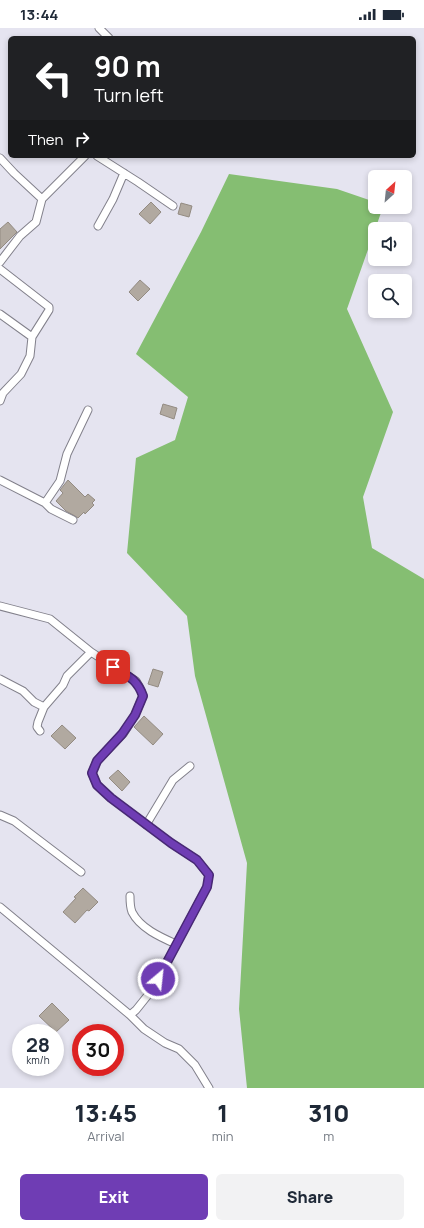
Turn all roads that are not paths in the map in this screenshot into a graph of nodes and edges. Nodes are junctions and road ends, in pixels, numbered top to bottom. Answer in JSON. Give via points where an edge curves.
{"nodes":[{"id":1,"x":99,"y":28,"type":"edge"},
{"id":2,"x":107,"y":36,"type":"edge"},
{"id":3,"x":0,"y":158,"type":"edge"},
{"id":4,"x":83,"y":158,"type":"edge"},
{"id":5,"x":100,"y":158,"type":"edge"},
{"id":6,"x":124,"y":173,"type":"junction"},
{"id":7,"x":42,"y":198,"type":"junction"},
{"id":8,"x":173,"y":206,"type":"dead end"},
{"id":9,"x":98,"y":226,"type":"dead end"},
{"id":10,"x":0,"y":262,"type":"edge"},
{"id":11,"x":0,"y":269,"type":"edge"},
{"id":12,"x":0,"y":314,"type":"edge"},
{"id":13,"x":32,"y":337,"type":"junction"},
{"id":14,"x":0,"y":401,"type":"edge"},
{"id":15,"x":88,"y":410,"type":"dead end"},
{"id":16,"x":0,"y":480,"type":"edge"},
{"id":17,"x":45,"y":503,"type":"junction"},
{"id":18,"x":73,"y":520,"type":"dead end"},
{"id":19,"x":0,"y":606,"type":"edge"},
{"id":20,"x":91,"y":652,"type":"junction"},
{"id":21,"x":0,"y":679,"type":"edge"},
{"id":22,"x":44,"y":707,"type":"junction"},
{"id":23,"x":40,"y":731,"type":"dead end"},
{"id":24,"x":190,"y":766,"type":"dead end"},
{"id":25,"x":0,"y":815,"type":"edge"},
{"id":26,"x":146,"y":825,"type":"junction"},
{"id":27,"x":81,"y":872,"type":"dead end"},
{"id":28,"x":130,"y":896,"type":"dead end"},
{"id":29,"x":0,"y":907,"type":"edge"},
{"id":30,"x":176,"y":944,"type":"junction"},
{"id":31,"x":130,"y":1015,"type":"junction"},
{"id":32,"x":209,"y":1088,"type":"edge"}],
"edges":[{"from":1,"to":2,"type":"street"},
{"from":3,"to":7,"type":"street"},
{"from":4,"to":7,"type":"street"},
{"from":5,"to":6,"type":"street"},
{"from":6,"to":8,"type":"street"},
{"from":6,"to":9,"type":"street"},
{"from":7,"to":10,"type":"street","via":[[36,222],[20,236]]},
{"from":11,"to":13,"type":"street","via":[[49,307]]},
{"from":12,"to":13,"type":"street"},
{"from":13,"to":14,"type":"street","via":[[30,356],[21,374],[3,393]]},
{"from":15,"to":17,"type":"street","via":[[67,454],[60,481]]},
{"from":16,"to":17,"type":"street"},
{"from":17,"to":18,"type":"street","via":[[51,509]]},
{"from":19,"to":20,"type":"street","via":[[50,619]]},
{"from":20,"to":22,"type":"street","via":[[67,676],[63,685]]},
{"from":20,"to":26,"type":"street","via":[[136,681],[143,696],[135,715],[122,734],[97,761],[92,773],[97,785]]},
{"from":21,"to":22,"type":"street","via":[[23,691],[34,702]]},
{"from":22,"to":23,"type":"street","via":[[37,727]]},
{"from":24,"to":26,"type":"street","via":[[173,780]]},
{"from":25,"to":27,"type":"street","via":[[14,821]]},
{"from":26,"to":30,"type":"street","via":[[197,860],[209,875],[207,887]]},
{"from":28,"to":30,"type":"street","via":[[131,910],[138,921]]},
{"from":29,"to":31,"type":"street"},
{"from":30,"to":31,"type":"street","via":[[152,990]]},
{"from":31,"to":32,"type":"street","via":[[144,1029],[179,1050],[195,1065]]}]}
